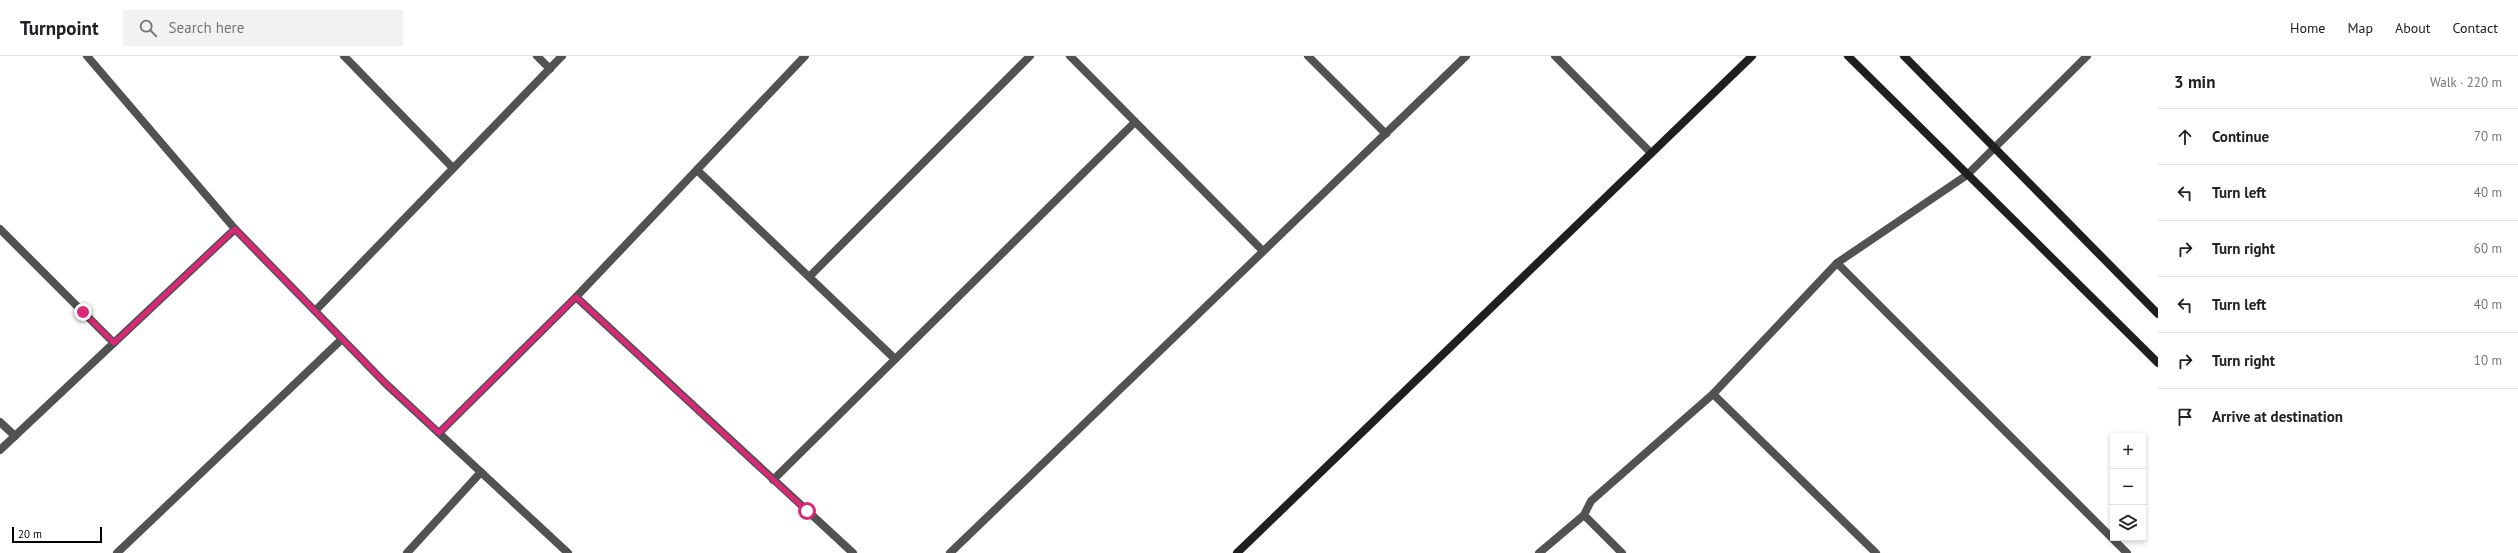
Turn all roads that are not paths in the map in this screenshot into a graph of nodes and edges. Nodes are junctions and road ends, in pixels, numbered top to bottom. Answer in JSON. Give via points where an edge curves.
{"nodes":[{"id":1,"x":87,"y":56,"type":"edge"},
{"id":2,"x":344,"y":56,"type":"edge"},
{"id":3,"x":537,"y":56,"type":"edge"},
{"id":4,"x":562,"y":56,"type":"edge"},
{"id":5,"x":805,"y":56,"type":"edge"},
{"id":6,"x":1030,"y":56,"type":"edge"},
{"id":7,"x":1070,"y":56,"type":"edge"},
{"id":8,"x":1308,"y":56,"type":"edge"},
{"id":9,"x":1466,"y":56,"type":"edge"},
{"id":10,"x":1555,"y":56,"type":"edge"},
{"id":11,"x":1752,"y":56,"type":"edge"},
{"id":12,"x":1848,"y":56,"type":"edge"},
{"id":13,"x":1904,"y":56,"type":"edge"},
{"id":14,"x":2086,"y":56,"type":"edge"},
{"id":15,"x":550,"y":69,"type":"junction"},
{"id":16,"x":1135,"y":122,"type":"junction"},
{"id":17,"x":1386,"y":134,"type":"junction"},
{"id":18,"x":1994,"y":148,"type":"junction"},
{"id":19,"x":1651,"y":153,"type":"junction"},
{"id":20,"x":453,"y":168,"type":"junction"},
{"id":21,"x":697,"y":170,"type":"junction"},
{"id":22,"x":1967,"y":175,"type":"junction"},
{"id":23,"x":0,"y":229,"type":"edge"},
{"id":24,"x":235,"y":229,"type":"junction"},
{"id":25,"x":1263,"y":251,"type":"junction"},
{"id":26,"x":1837,"y":263,"type":"junction"},
{"id":27,"x":810,"y":276,"type":"junction"},
{"id":28,"x":576,"y":297,"type":"junction"},
{"id":29,"x":315,"y":311,"type":"junction"},
{"id":30,"x":2158,"y":314,"type":"edge"},
{"id":31,"x":342,"y":339,"type":"junction"},
{"id":32,"x":114,"y":343,"type":"junction"},
{"id":33,"x":895,"y":359,"type":"junction"},
{"id":34,"x":2158,"y":363,"type":"edge"},
{"id":35,"x":1713,"y":394,"type":"junction"},
{"id":36,"x":0,"y":422,"type":"edge"},
{"id":37,"x":439,"y":433,"type":"junction"},
{"id":38,"x":15,"y":436,"type":"junction"},
{"id":39,"x":0,"y":450,"type":"edge"},
{"id":40,"x":481,"y":472,"type":"junction"},
{"id":41,"x":773,"y":480,"type":"junction"},
{"id":42,"x":1584,"y":515,"type":"junction"},
{"id":43,"x":117,"y":553,"type":"edge"},
{"id":44,"x":407,"y":553,"type":"edge"},
{"id":45,"x":568,"y":553,"type":"edge"},
{"id":46,"x":853,"y":553,"type":"edge"},
{"id":47,"x":950,"y":553,"type":"edge"},
{"id":48,"x":1237,"y":553,"type":"edge"},
{"id":49,"x":1539,"y":553,"type":"edge"},
{"id":50,"x":1622,"y":553,"type":"edge"},
{"id":51,"x":1876,"y":553,"type":"edge"},
{"id":52,"x":2127,"y":553,"type":"edge"}],
"edges":[{"from":1,"to":24,"type":"street"},
{"from":2,"to":20,"type":"street"},
{"from":3,"to":15,"type":"street"},
{"from":4,"to":15,"type":"street"},
{"from":5,"to":21,"type":"street"},
{"from":6,"to":27,"type":"street"},
{"from":7,"to":16,"type":"street"},
{"from":8,"to":17,"type":"street"},
{"from":9,"to":17,"type":"street"},
{"from":10,"to":19,"type":"street"},
{"from":11,"to":19,"type":"street"},
{"from":12,"to":22,"type":"street"},
{"from":13,"to":18,"type":"street"},
{"from":14,"to":18,"type":"street"},
{"from":15,"to":20,"type":"street"},
{"from":16,"to":25,"type":"street"},
{"from":16,"to":33,"type":"street"},
{"from":17,"to":25,"type":"street"},
{"from":18,"to":22,"type":"street"},
{"from":18,"to":30,"type":"street"},
{"from":19,"to":48,"type":"street"},
{"from":20,"to":29,"type":"street"},
{"from":21,"to":27,"type":"street"},
{"from":21,"to":28,"type":"street"},
{"from":22,"to":26,"type":"street"},
{"from":22,"to":34,"type":"street"},
{"from":23,"to":32,"type":"street"},
{"from":24,"to":29,"type":"street"},
{"from":24,"to":32,"type":"street"},
{"from":25,"to":47,"type":"street"},
{"from":26,"to":35,"type":"street"},
{"from":26,"to":52,"type":"street"},
{"from":27,"to":33,"type":"street"},
{"from":28,"to":37,"type":"street"},
{"from":28,"to":41,"type":"street"},
{"from":29,"to":31,"type":"street"},
{"from":31,"to":37,"type":"street"},
{"from":31,"to":43,"type":"street"},
{"from":32,"to":38,"type":"street"},
{"from":33,"to":41,"type":"street"},
{"from":35,"to":42,"type":"street","via":[[1591,501]]},
{"from":35,"to":51,"type":"street"},
{"from":36,"to":38,"type":"street"},
{"from":37,"to":40,"type":"street"},
{"from":38,"to":39,"type":"street"},
{"from":40,"to":44,"type":"street"},
{"from":40,"to":45,"type":"street"},
{"from":41,"to":46,"type":"street"},
{"from":42,"to":49,"type":"street"},
{"from":42,"to":50,"type":"street"}]}
